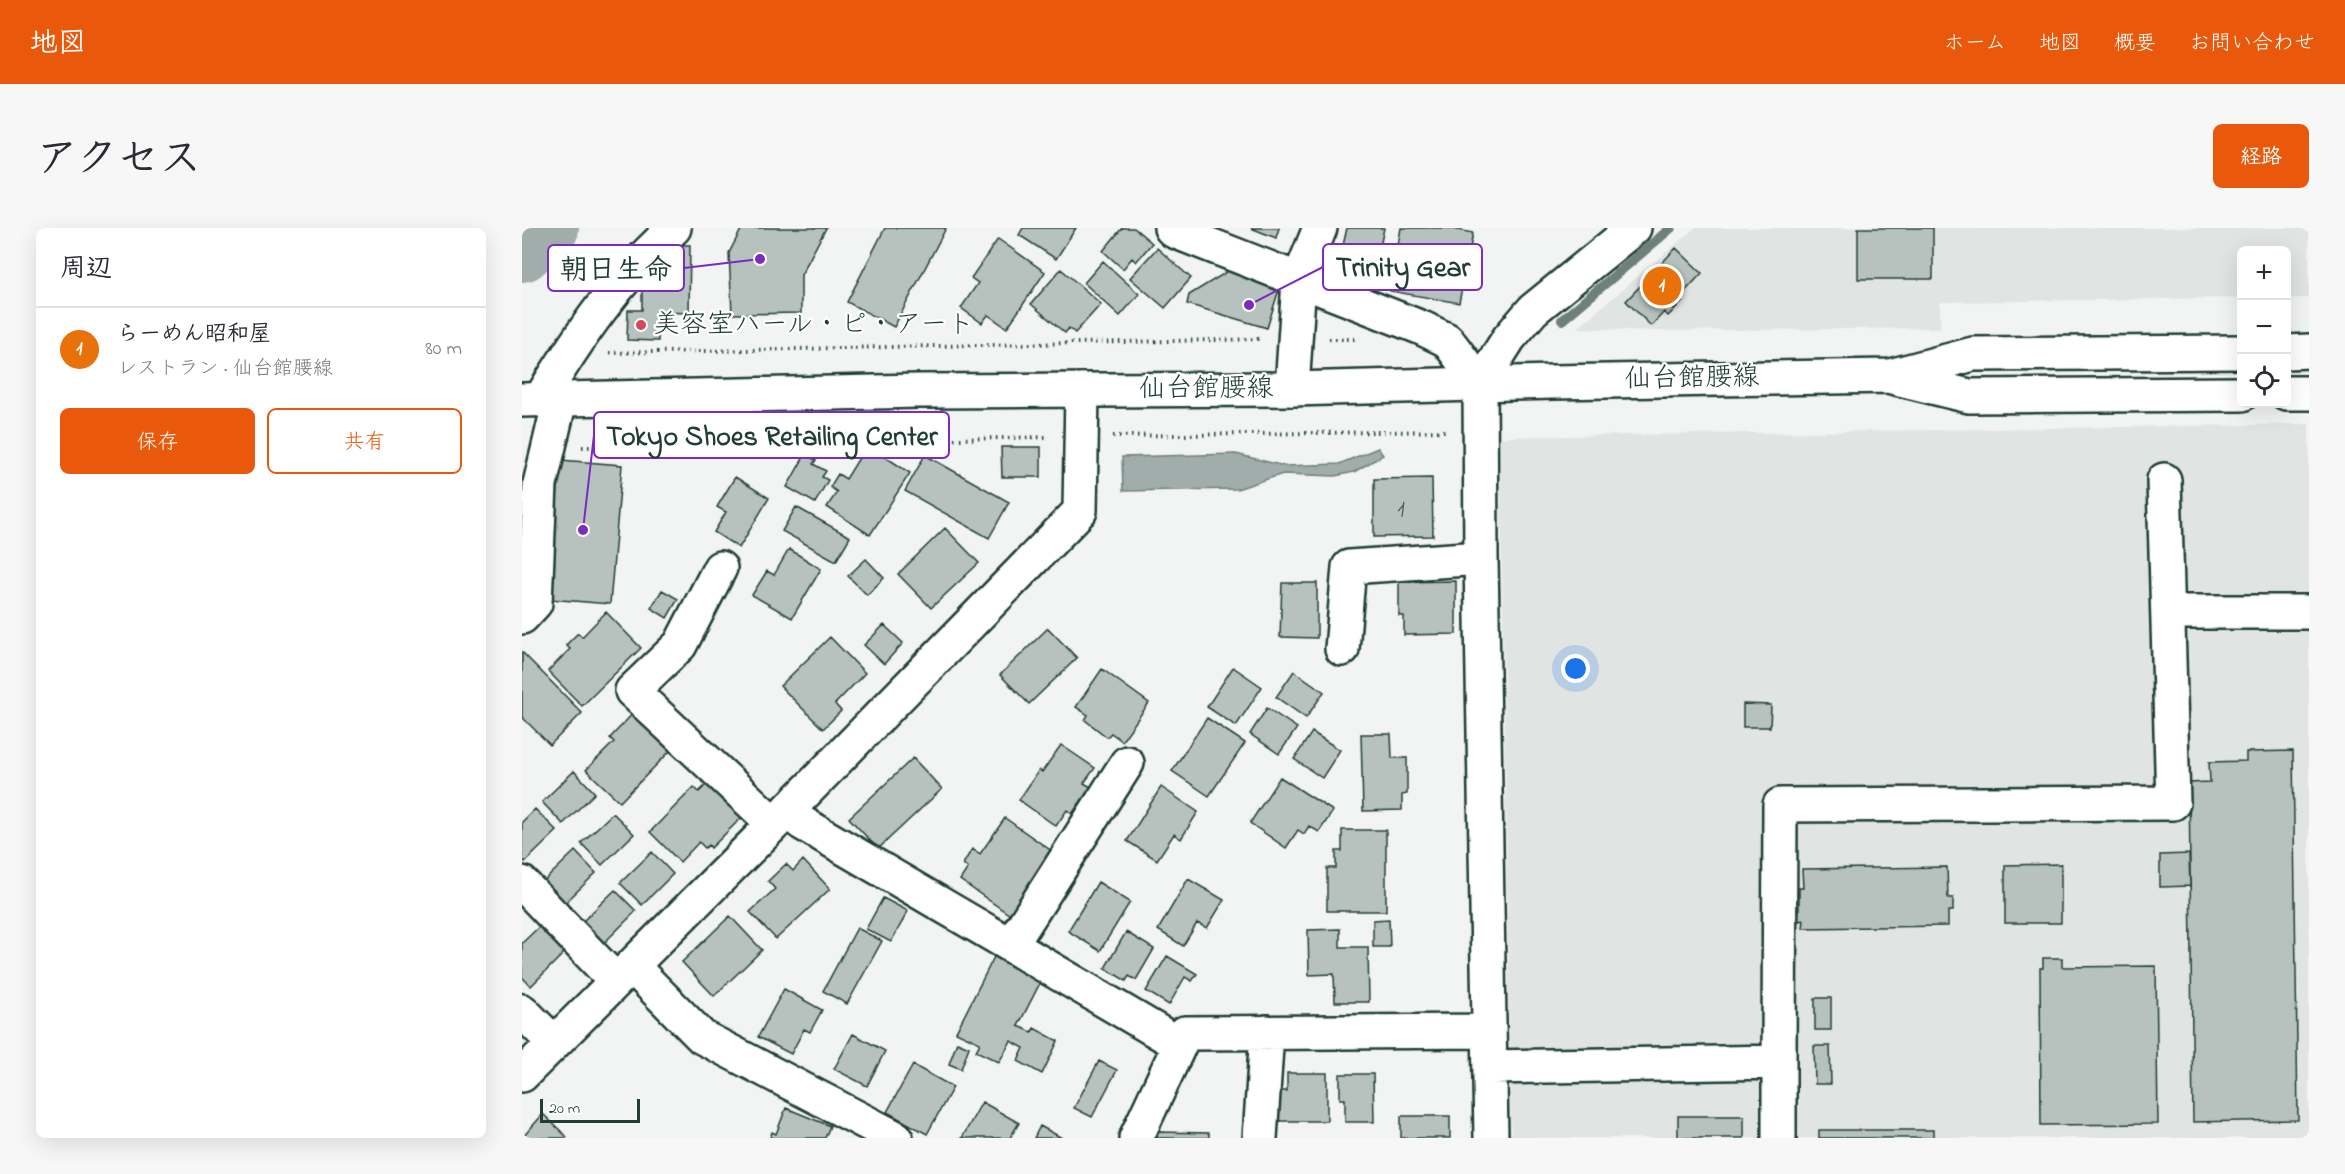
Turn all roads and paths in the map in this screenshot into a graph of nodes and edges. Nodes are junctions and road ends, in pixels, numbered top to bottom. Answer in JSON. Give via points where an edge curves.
{"nodes":[{"id":1,"x":674,"y":228,"type":"edge"},
{"id":2,"x":1171,"y":228,"type":"edge"},
{"id":3,"x":1320,"y":228,"type":"edge"},
{"id":4,"x":1634,"y":228,"type":"edge"},
{"id":5,"x":1299,"y":280,"type":"junction"},
{"id":6,"x":1295,"y":339,"type":"junction"},
{"id":7,"x":1360,"y":339,"type":"dead end"},
{"id":8,"x":2309,"y":351,"type":"edge"},
{"id":9,"x":2237,"y":352,"type":"edge"},
{"id":10,"x":2291,"y":352,"type":"edge"},
{"id":11,"x":569,"y":353,"type":"junction"},
{"id":12,"x":1890,"y":376,"type":"junction"},
{"id":13,"x":1480,"y":384,"type":"junction"},
{"id":14,"x":1292,"y":389,"type":"junction"},
{"id":15,"x":1082,"y":390,"type":"junction"},
{"id":16,"x":2291,"y":393,"type":"edge"},
{"id":17,"x":2309,"y":393,"type":"edge"},
{"id":18,"x":2237,"y":394,"type":"edge"},
{"id":19,"x":541,"y":400,"type":"edge"},
{"id":20,"x":1449,"y":431,"type":"dead end"},
{"id":21,"x":1082,"y":437,"type":"junction"},
{"id":22,"x":547,"y":447,"type":"junction"},
{"id":23,"x":2164,"y":480,"type":"dead end"},
{"id":24,"x":1481,"y":558,"type":"junction"},
{"id":25,"x":720,"y":568,"type":"dead end"},
{"id":26,"x":2168,"y":612,"type":"junction"},
{"id":27,"x":2307,"y":612,"type":"dead end"},
{"id":28,"x":522,"y":617,"type":"edge"},
{"id":29,"x":1342,"y":649,"type":"dead end"},
{"id":30,"x":1127,"y":763,"type":"dead end"},
{"id":31,"x":788,"y":818,"type":"junction"},
{"id":32,"x":522,"y":883,"type":"edge"},
{"id":33,"x":1011,"y":945,"type":"junction"},
{"id":34,"x":624,"y":973,"type":"junction"},
{"id":35,"x":522,"y":1011,"type":"edge"},
{"id":36,"x":1489,"y":1031,"type":"junction"},
{"id":37,"x":1267,"y":1032,"type":"junction"},
{"id":38,"x":554,"y":1043,"type":"junction"},
{"id":39,"x":1179,"y":1044,"type":"junction"},
{"id":40,"x":1779,"y":1062,"type":"junction"},
{"id":41,"x":1490,"y":1067,"type":"junction"},
{"id":42,"x":522,"y":1075,"type":"edge"},
{"id":43,"x":896,"y":1138,"type":"edge"},
{"id":44,"x":1136,"y":1138,"type":"edge"},
{"id":45,"x":1260,"y":1138,"type":"edge"},
{"id":46,"x":1491,"y":1138,"type":"edge"},
{"id":47,"x":1779,"y":1138,"type":"edge"}],
"edges":[{"from":1,"to":11,"type":"street","via":[[641,258]]},
{"from":2,"to":5,"type":"street"},
{"from":3,"to":5,"type":"street"},
{"from":4,"to":13,"type":"street","via":[[1533,310],[1509,338]]},
{"from":5,"to":6,"type":"street"},
{"from":5,"to":13,"type":"street","via":[[1447,340]]},
{"from":6,"to":7,"type":"path"},
{"from":6,"to":11,"type":"path"},
{"from":6,"to":14,"type":"street"},
{"from":8,"to":10,"type":"street"},
{"from":9,"to":12,"type":"street","name":"仙台館腰線","via":[[1973,354]]},
{"from":11,"to":19,"type":"street"},
{"from":12,"to":13,"type":"street","name":"仙台館腰線"},
{"from":12,"to":18,"type":"street","name":"仙台館腰線","via":[[1969,396]]},
{"from":13,"to":14,"type":"street","name":"仙台館腰線"},
{"from":13,"to":24,"type":"street"},
{"from":14,"to":15,"type":"street","name":"仙台館腰線"},
{"from":15,"to":19,"type":"street","name":"仙台館腰線"},
{"from":15,"to":21,"type":"street"},
{"from":16,"to":17,"type":"street"},
{"from":19,"to":22,"type":"street"},
{"from":20,"to":21,"type":"path"},
{"from":21,"to":22,"type":"path"},
{"from":21,"to":31,"type":"street","via":[[1080,511]]},
{"from":22,"to":28,"type":"street","via":[[540,484],[534,603]]},
{"from":23,"to":26,"type":"street"},
{"from":24,"to":29,"type":"street","via":[[1349,567]]},
{"from":24,"to":36,"type":"street"},
{"from":25,"to":31,"type":"street","via":[[680,645],[632,691]]},
{"from":26,"to":27,"type":"street"},
{"from":26,"to":40,"type":"street","via":[[2173,803],[1780,805]]},
{"from":30,"to":33,"type":"street"},
{"from":31,"to":33,"type":"street"},
{"from":31,"to":34,"type":"street"},
{"from":32,"to":34,"type":"street"},
{"from":33,"to":39,"type":"street"},
{"from":34,"to":38,"type":"street"},
{"from":34,"to":43,"type":"street","via":[[702,1037]]},
{"from":35,"to":38,"type":"street"},
{"from":36,"to":37,"type":"street"},
{"from":36,"to":41,"type":"street"},
{"from":37,"to":39,"type":"street","via":[[1185,1033]]},
{"from":37,"to":45,"type":"street"},
{"from":38,"to":42,"type":"street"},
{"from":39,"to":44,"type":"street"},
{"from":40,"to":41,"type":"street"},
{"from":40,"to":47,"type":"street"},
{"from":41,"to":46,"type":"street"}]}
